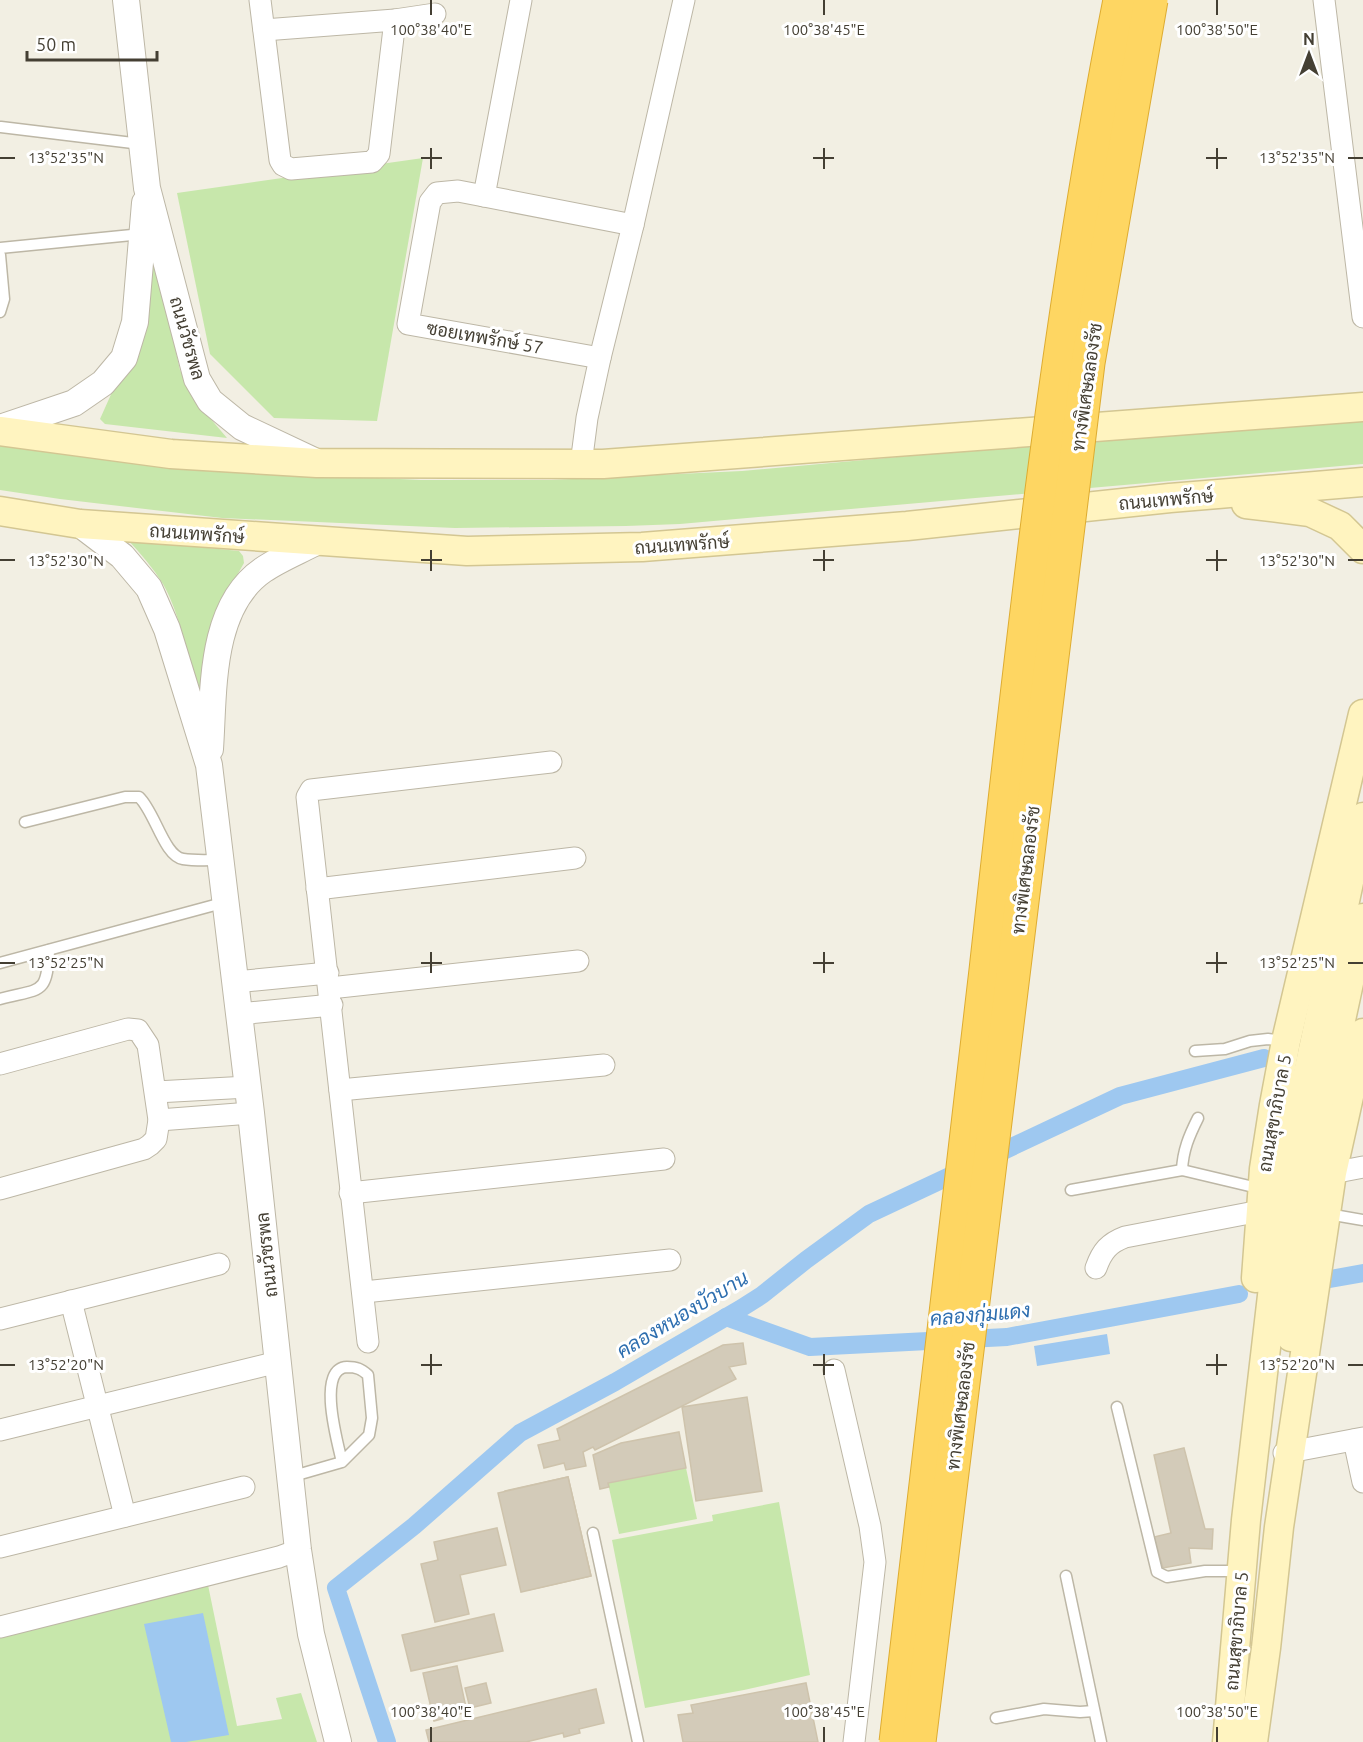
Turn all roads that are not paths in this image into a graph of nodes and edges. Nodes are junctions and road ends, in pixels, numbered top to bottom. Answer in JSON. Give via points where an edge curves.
{"nodes":[{"id":1,"x":126,"y":0,"type":"edge"},
{"id":2,"x":260,"y":0,"type":"edge"},
{"id":3,"x":521,"y":0,"type":"edge"},
{"id":4,"x":684,"y":0,"type":"edge"},
{"id":5,"x":1120,"y":0,"type":"edge"},
{"id":6,"x":1151,"y":0,"type":"edge"},
{"id":7,"x":1324,"y":0,"type":"edge"},
{"id":8,"x":435,"y":14,"type":"dead end"},
{"id":9,"x":395,"y":20,"type":"junction"},
{"id":10,"x":264,"y":30,"type":"junction"},
{"id":11,"x":1,"y":127,"type":"edge"},
{"id":12,"x":143,"y":145,"type":"junction"},
{"id":13,"x":147,"y":188,"type":"junction"},
{"id":14,"x":484,"y":196,"type":"junction"},
{"id":15,"x":633,"y":225,"type":"junction"},
{"id":16,"x":142,"y":234,"type":"junction"},
{"id":17,"x":0,"y":248,"type":"edge"},
{"id":18,"x":0,"y":255,"type":"edge"},
{"id":19,"x":0,"y":312,"type":"edge"},
{"id":20,"x":1363,"y":317,"type":"edge"},
{"id":21,"x":600,"y":358,"type":"junction"},
{"id":22,"x":1363,"y":388,"type":"edge"},
{"id":23,"x":1363,"y":407,"type":"edge"},
{"id":24,"x":1169,"y":421,"type":"junction"},
{"id":25,"x":0,"y":429,"type":"edge"},
{"id":26,"x":317,"y":462,"type":"junction"},
{"id":27,"x":581,"y":464,"type":"junction"},
{"id":28,"x":1363,"y":482,"type":"edge"},
{"id":29,"x":1170,"y":498,"type":"junction"},
{"id":30,"x":0,"y":511,"type":"edge"},
{"id":31,"x":80,"y":524,"type":"junction"},
{"id":32,"x":316,"y":542,"type":"junction"},
{"id":33,"x":1363,"y":549,"type":"edge"},
{"id":34,"x":1363,"y":714,"type":"edge"},
{"id":35,"x":551,"y":762,"type":"dead end"},
{"id":36,"x":208,"y":765,"type":"junction"},
{"id":37,"x":1363,"y":817,"type":"edge"},
{"id":38,"x":25,"y":822,"type":"dead end"},
{"id":39,"x":575,"y":858,"type":"dead end"},
{"id":40,"x":221,"y":860,"type":"junction"},
{"id":41,"x":317,"y":889,"type":"junction"},
{"id":42,"x":226,"y":902,"type":"junction"},
{"id":43,"x":1363,"y":918,"type":"edge"},
{"id":44,"x":49,"y":950,"type":"junction"},
{"id":45,"x":578,"y":962,"type":"dead end"},
{"id":46,"x":0,"y":963,"type":"edge"},
{"id":47,"x":235,"y":982,"type":"junction"},
{"id":48,"x":330,"y":989,"type":"junction"},
{"id":49,"x":0,"y":999,"type":"edge"},
{"id":50,"x":239,"y":1014,"type":"junction"},
{"id":51,"x":1363,"y":1033,"type":"edge"},
{"id":52,"x":1287,"y":1041,"type":"junction"},
{"id":53,"x":1195,"y":1051,"type":"dead end"},
{"id":54,"x":0,"y":1064,"type":"edge"},
{"id":55,"x":604,"y":1065,"type":"dead end"},
{"id":56,"x":248,"y":1088,"type":"junction"},
{"id":57,"x":340,"y":1090,"type":"junction"},
{"id":58,"x":156,"y":1092,"type":"junction"},
{"id":59,"x":251,"y":1113,"type":"junction"},
{"id":60,"x":1198,"y":1118,"type":"dead end"},
{"id":61,"x":159,"y":1120,"type":"junction"},
{"id":62,"x":664,"y":1159,"type":"dead end"},
{"id":63,"x":1363,"y":1167,"type":"edge"},
{"id":64,"x":1182,"y":1170,"type":"junction"},
{"id":65,"x":1332,"y":1173,"type":"junction"},
{"id":66,"x":0,"y":1189,"type":"edge"},
{"id":67,"x":1071,"y":1190,"type":"dead end"},
{"id":68,"x":350,"y":1193,"type":"junction"},
{"id":69,"x":1261,"y":1200,"type":"junction"},
{"id":70,"x":1326,"y":1214,"type":"junction"},
{"id":71,"x":1363,"y":1220,"type":"edge"},
{"id":72,"x":670,"y":1260,"type":"dead end"},
{"id":73,"x":219,"y":1264,"type":"dead end"},
{"id":74,"x":1096,"y":1268,"type":"dead end"},
{"id":75,"x":1284,"y":1286,"type":"junction"},
{"id":76,"x":364,"y":1292,"type":"junction"},
{"id":77,"x":71,"y":1301,"type":"junction"},
{"id":78,"x":0,"y":1318,"type":"edge"},
{"id":79,"x":368,"y":1342,"type":"dead end"},
{"id":80,"x":278,"y":1362,"type":"junction"},
{"id":81,"x":834,"y":1370,"type":"dead end"},
{"id":82,"x":97,"y":1405,"type":"junction"},
{"id":83,"x":1117,"y":1407,"type":"dead end"},
{"id":84,"x":0,"y":1431,"type":"edge"},
{"id":85,"x":1358,"y":1439,"type":"edge"},
{"id":86,"x":1287,"y":1452,"type":"junction"},
{"id":87,"x":342,"y":1462,"type":"junction"},
{"id":88,"x":290,"y":1477,"type":"junction"},
{"id":89,"x":1363,"y":1482,"type":"edge"},
{"id":90,"x":244,"y":1487,"type":"dead end"},
{"id":91,"x":125,"y":1516,"type":"junction"},
{"id":92,"x":1246,"y":1520,"type":"junction"},
{"id":93,"x":593,"y":1533,"type":"dead end"},
{"id":94,"x":0,"y":1547,"type":"edge"},
{"id":95,"x":298,"y":1550,"type":"junction"},
{"id":96,"x":1241,"y":1571,"type":"junction"},
{"id":97,"x":1066,"y":1576,"type":"dead end"},
{"id":98,"x":0,"y":1627,"type":"edge"},
{"id":99,"x":1094,"y":1711,"type":"junction"},
{"id":100,"x":996,"y":1718,"type":"dead end"},
{"id":101,"x":338,"y":1742,"type":"edge"},
{"id":102,"x":638,"y":1742,"type":"edge"},
{"id":103,"x":854,"y":1742,"type":"edge"},
{"id":104,"x":896,"y":1742,"type":"edge"},
{"id":105,"x":919,"y":1742,"type":"edge"},
{"id":106,"x":1101,"y":1742,"type":"edge"},
{"id":107,"x":1227,"y":1742,"type":"edge"},
{"id":108,"x":1253,"y":1742,"type":"edge"}],
"edges":[{"from":1,"to":12,"type":"street","name":"ถนนวัชรพล"},
{"from":2,"to":10,"type":"street"},
{"from":3,"to":14,"type":"street"},
{"from":4,"to":15,"type":"street"},
{"from":5,"to":104,"type":"highway","name":"ทางพิเศษฉลองรัช","bridge":true,"via":[[1058,371]]},
{"from":6,"to":105,"type":"highway","name":"ทางพิเศษฉลองรัช","bridge":true,"via":[[1088,363]]},
{"from":7,"to":20,"type":"street"},
{"from":8,"to":9,"type":"street"},
{"from":9,"to":10,"type":"street"},
{"from":9,"to":10,"type":"street","via":[[376,159],[291,169],[280,160]]},
{"from":11,"to":12,"type":"lane"},
{"from":12,"to":13,"type":"street","name":"ถนนวัชรพล"},
{"from":13,"to":16,"type":"street","name":"ถนนวัชรพล"},
{"from":13,"to":26,"type":"street","name":"ถนนวัชรพล","via":[[197,379],[210,400],[242,428]]},
{"from":14,"to":15,"type":"street","name":"ซอยเทพรักษ์ 57"},
{"from":14,"to":21,"type":"street","name":"ซอยเทพรักษ์ 57","via":[[458,191],[436,193],[430,202],[408,324]]},
{"from":15,"to":21,"type":"street"},
{"from":16,"to":17,"type":"lane"},
{"from":16,"to":25,"type":"street","name":"ถนนวัชรพล","via":[[135,322],[124,358],[103,383],[74,403]]},
{"from":18,"to":19,"type":"lane","via":[[4,299]]},
{"from":21,"to":27,"type":"street"},
{"from":22,"to":24,"type":"main road"},
{"from":23,"to":24,"type":"main road"},
{"from":24,"to":27,"type":"main road"},
{"from":25,"to":26,"type":"main road","via":[[171,454]]},
{"from":26,"to":27,"type":"main road"},
{"from":28,"to":29,"type":"main road","name":"ถนนเทพรักษ์"},
{"from":29,"to":32,"type":"main road","name":"ถนนเทพรักษ์","via":[[907,526],[642,547],[467,551]]},
{"from":29,"to":33,"type":"main road","via":[[1310,512],[1340,526]]},
{"from":30,"to":31,"type":"main road","name":"ถนนเทพรักษ์"},
{"from":31,"to":32,"type":"main road","name":"ถนนเทพรักษ์"},
{"from":31,"to":36,"type":"street","name":"ถนนวัชรพล","via":[[123,556],[149,588],[167,629]]},
{"from":32,"to":36,"type":"street","name":"ถนนวัชรพล","via":[[262,570],[240,592],[218,641]]},
{"from":34,"to":52,"type":"main road","name":"ถนนสุขาภิบาล 5"},
{"from":35,"to":41,"type":"street","via":[[311,790],[307,797]]},
{"from":36,"to":40,"type":"street","name":"ถนนวัชรพล"},
{"from":37,"to":75,"type":"main road","name":"ถนนสุขาภิบาล 5","via":[[1286,1175]]},
{"from":38,"to":40,"type":"lane","via":[[139,797],[148,805],[170,852],[181,859]]},
{"from":39,"to":41,"type":"street"},
{"from":40,"to":42,"type":"street","name":"ถนนวัชรพล"},
{"from":41,"to":48,"type":"street"},
{"from":42,"to":44,"type":"lane"},
{"from":42,"to":47,"type":"street","name":"ถนนวัชรพล"},
{"from":43,"to":75,"type":"main road","name":"ถนนสุขาภิบาล 5"},
{"from":44,"to":46,"type":"lane"},
{"from":44,"to":49,"type":"lane","via":[[44,985]]},
{"from":45,"to":48,"type":"street"},
{"from":47,"to":48,"type":"street"},
{"from":47,"to":50,"type":"street","name":"ถนนวัชรพล"},
{"from":48,"to":50,"type":"street"},
{"from":48,"to":57,"type":"street"},
{"from":50,"to":56,"type":"street","name":"ถนนวัชรพล"},
{"from":51,"to":65,"type":"main road","name":"ถนนสุขาภิบาล 5"},
{"from":52,"to":53,"type":"lane","via":[[1268,1038],[1225,1049]]},
{"from":52,"to":69,"type":"main road","name":"ถนนสุขาภิบาล 5","via":[[1270,1126]]},
{"from":54,"to":58,"type":"street","via":[[128,1029],[138,1030],[148,1045]]},
{"from":55,"to":57,"type":"street"},
{"from":56,"to":58,"type":"street"},
{"from":56,"to":59,"type":"street","name":"ถนนวัชรพล"},
{"from":57,"to":68,"type":"street"},
{"from":58,"to":61,"type":"street"},
{"from":59,"to":61,"type":"street"},
{"from":59,"to":80,"type":"street","name":"ถนนวัชรพล"},
{"from":60,"to":64,"type":"lane","via":[[1187,1139]]},
{"from":61,"to":66,"type":"street","via":[[156,1139],[144,1149]]},
{"from":62,"to":68,"type":"street"},
{"from":63,"to":65,"type":"street"},
{"from":64,"to":67,"type":"lane"},
{"from":64,"to":69,"type":"lane"},
{"from":65,"to":70,"type":"main road","name":"ถนนสุขาภิบาล 5"},
{"from":68,"to":76,"type":"street"},
{"from":69,"to":74,"type":"street","via":[[1125,1237],[1107,1246]]},
{"from":69,"to":92,"type":"main road","name":"ถนนสุขาภิบาล 5"},
{"from":70,"to":71,"type":"lane"},
{"from":70,"to":86,"type":"main road","name":"ถนนสุขาภิบาล 5"},
{"from":72,"to":76,"type":"street"},
{"from":73,"to":77,"type":"street"},
{"from":75,"to":86,"type":"main road","name":"ถนนสุขาภิบาล 5"},
{"from":75,"to":92,"type":"main road","name":"ถนนสุขาภิบาล 5"},
{"from":76,"to":79,"type":"street"},
{"from":77,"to":78,"type":"street"},
{"from":77,"to":82,"type":"street"},
{"from":80,"to":82,"type":"street"},
{"from":80,"to":88,"type":"street","name":"ถนนวัชรพล"},
{"from":81,"to":103,"type":"street","via":[[870,1526],[874,1562]]},
{"from":82,"to":84,"type":"street"},
{"from":82,"to":91,"type":"street"},
{"from":83,"to":96,"type":"lane","via":[[1157,1572],[1167,1577],[1205,1570]]},
{"from":85,"to":86,"type":"street"},
{"from":85,"to":89,"type":"street"},
{"from":86,"to":108,"type":"main road","name":"ถนนสุขาภิบาล 5"},
{"from":87,"to":87,"type":"lane","via":[[369,1435],[372,1418],[368,1375],[357,1367],[343,1367],[334,1374],[330,1386]]},
{"from":87,"to":88,"type":"lane"},
{"from":88,"to":95,"type":"street","name":"ถนนวัชรพล"},
{"from":90,"to":91,"type":"street"},
{"from":91,"to":94,"type":"street"},
{"from":92,"to":96,"type":"main road","name":"ถนนสุขาภิบาล 5"},
{"from":93,"to":102,"type":"lane"},
{"from":95,"to":98,"type":"street"},
{"from":95,"to":101,"type":"street","name":"ถนนวัชรพล","via":[[311,1634]]},
{"from":96,"to":107,"type":"main road","name":"ถนนสุขาภิบาล 5"},
{"from":97,"to":99,"type":"lane"},
{"from":99,"to":100,"type":"lane","via":[[1044,1709]]},
{"from":99,"to":106,"type":"lane"}]}
